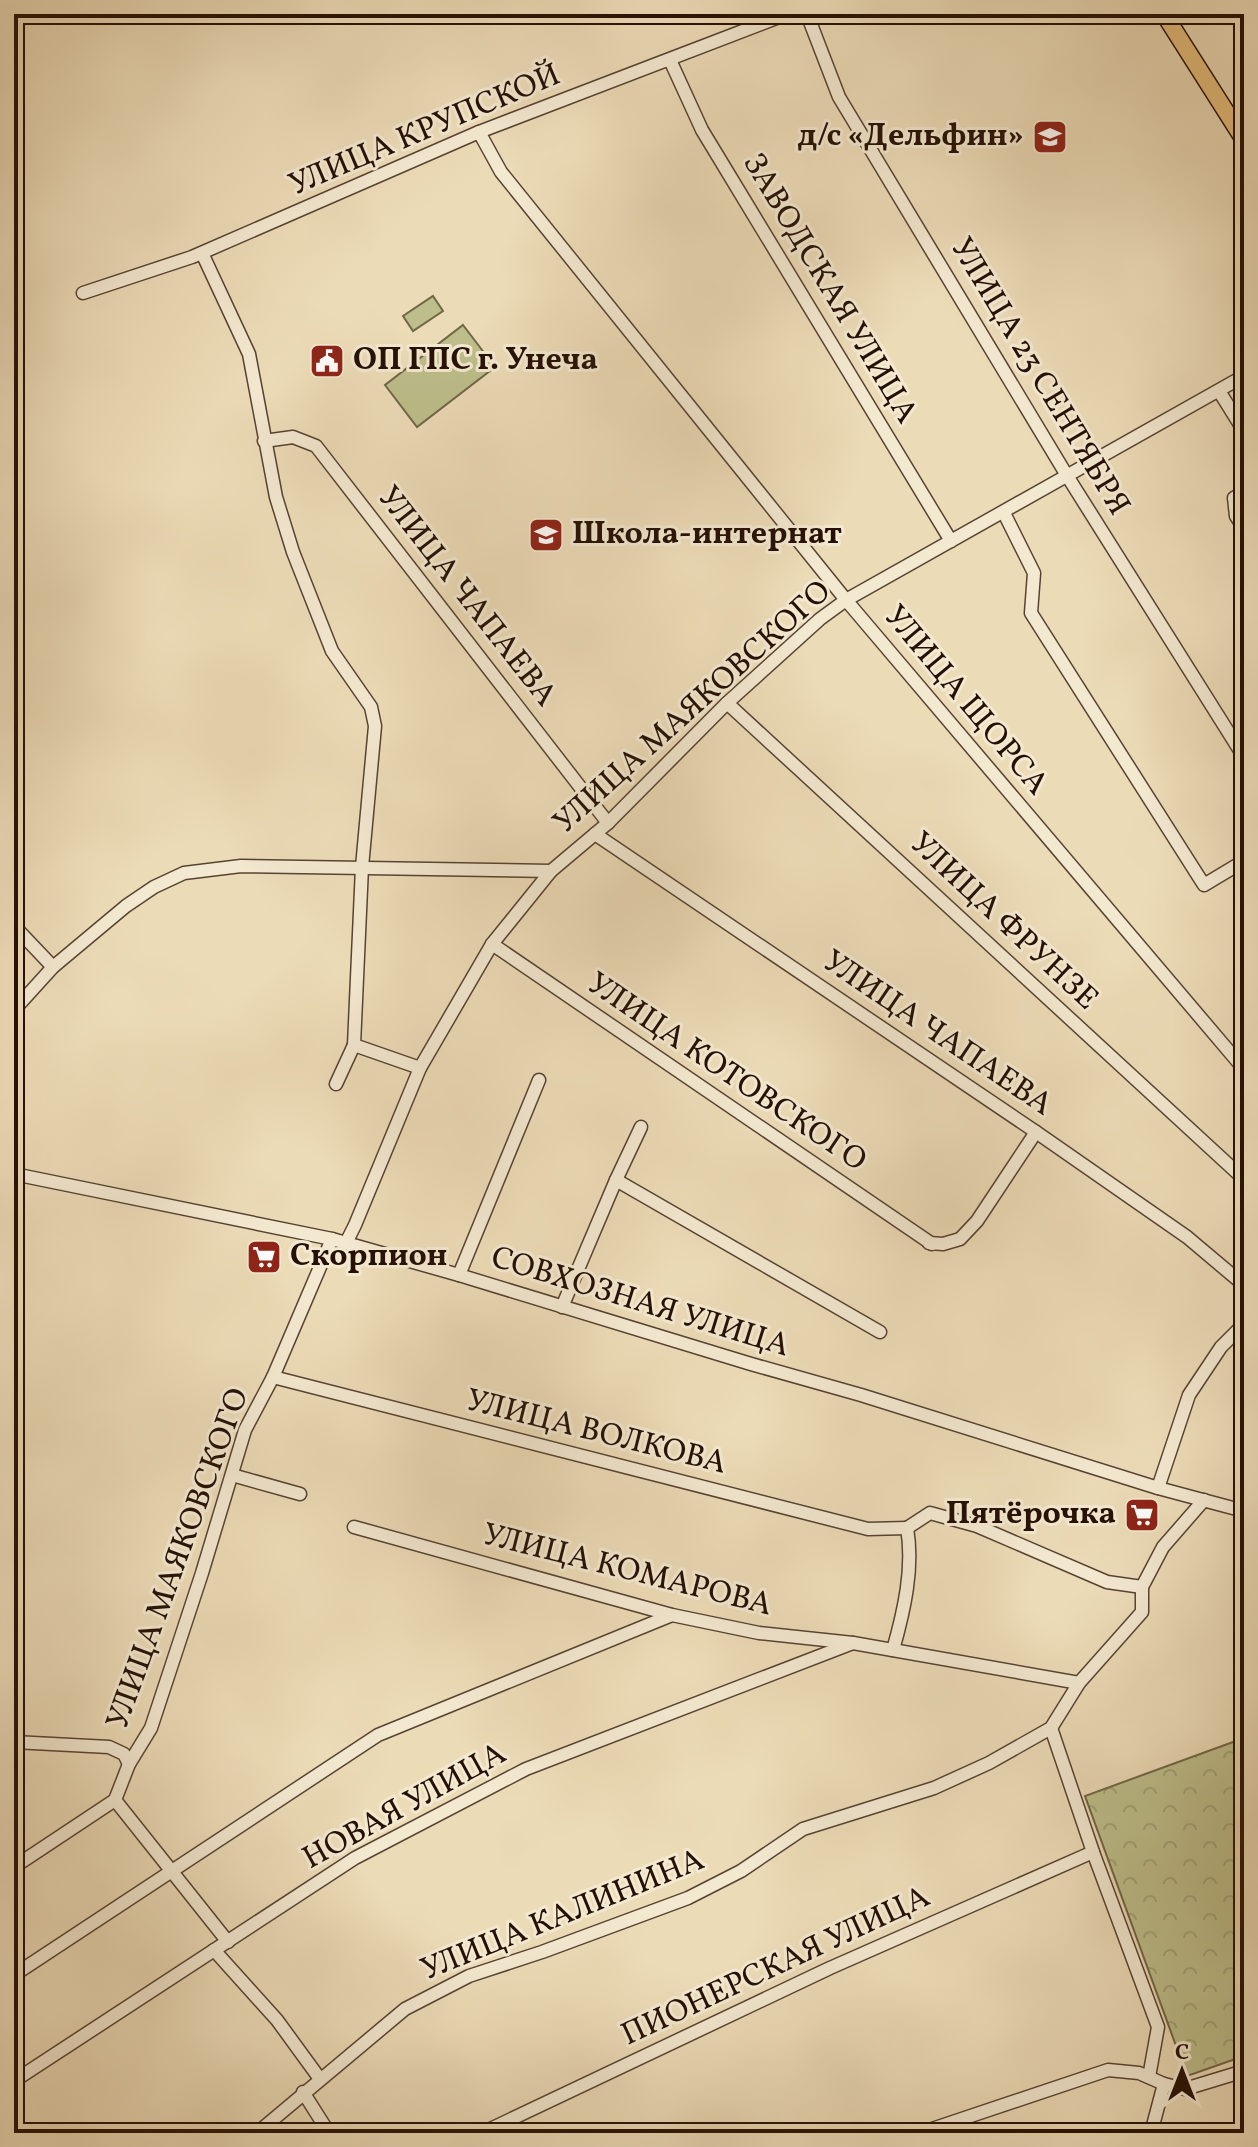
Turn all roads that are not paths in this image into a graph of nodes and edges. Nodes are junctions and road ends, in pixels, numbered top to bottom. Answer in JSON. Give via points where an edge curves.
{"nodes":[{"id":1,"x":787,"y":14,"type":"edge"},
{"id":2,"x":807,"y":14,"type":"edge"},
{"id":3,"x":1164,"y":14,"type":"edge"},
{"id":4,"x":670,"y":60,"type":"junction"},
{"id":5,"x":479,"y":132,"type":"junction"},
{"id":6,"x":1244,"y":140,"type":"edge"},
{"id":7,"x":202,"y":253,"type":"junction"},
{"id":8,"x":83,"y":293,"type":"dead end"},
{"id":9,"x":1244,"y":376,"type":"edge"},
{"id":10,"x":1219,"y":391,"type":"junction"},
{"id":11,"x":1244,"y":431,"type":"edge"},
{"id":12,"x":264,"y":441,"type":"junction"},
{"id":13,"x":1066,"y":474,"type":"junction"},
{"id":14,"x":1244,"y":492,"type":"edge"},
{"id":15,"x":1004,"y":513,"type":"junction"},
{"id":16,"x":1244,"y":528,"type":"edge"},
{"id":17,"x":951,"y":541,"type":"junction"},
{"id":18,"x":846,"y":600,"type":"junction"},
{"id":19,"x":727,"y":703,"type":"junction"},
{"id":20,"x":1244,"y":757,"type":"edge"},
{"id":21,"x":608,"y":823,"type":"junction"},
{"id":22,"x":595,"y":834,"type":"junction"},
{"id":23,"x":1244,"y":861,"type":"edge"},
{"id":24,"x":362,"y":867,"type":"junction"},
{"id":25,"x":551,"y":871,"type":"junction"},
{"id":26,"x":14,"y":926,"type":"edge"},
{"id":27,"x":492,"y":944,"type":"junction"},
{"id":28,"x":53,"y":967,"type":"junction"},
{"id":29,"x":14,"y":1010,"type":"edge"},
{"id":30,"x":354,"y":1045,"type":"junction"},
{"id":31,"x":420,"y":1068,"type":"junction"},
{"id":32,"x":1244,"y":1069,"type":"edge"},
{"id":33,"x":539,"y":1080,"type":"dead end"},
{"id":34,"x":336,"y":1084,"type":"dead end"},
{"id":35,"x":641,"y":1127,"type":"dead end"},
{"id":36,"x":1036,"y":1132,"type":"junction"},
{"id":37,"x":14,"y":1174,"type":"edge"},
{"id":38,"x":1244,"y":1179,"type":"edge"},
{"id":39,"x":616,"y":1180,"type":"junction"},
{"id":40,"x":332,"y":1239,"type":"junction"},
{"id":41,"x":346,"y":1243,"type":"junction"},
{"id":42,"x":459,"y":1275,"type":"junction"},
{"id":43,"x":1244,"y":1285,"type":"edge"},
{"id":44,"x":562,"y":1307,"type":"junction"},
{"id":45,"x":1244,"y":1324,"type":"edge"},
{"id":46,"x":880,"y":1332,"type":"dead end"},
{"id":47,"x":273,"y":1377,"type":"junction"},
{"id":48,"x":232,"y":1475,"type":"junction"},
{"id":49,"x":1158,"y":1488,"type":"junction"},
{"id":50,"x":300,"y":1494,"type":"dead end"},
{"id":51,"x":1204,"y":1500,"type":"junction"},
{"id":52,"x":1244,"y":1511,"type":"edge"},
{"id":53,"x":354,"y":1527,"type":"dead end"},
{"id":54,"x":907,"y":1528,"type":"junction"},
{"id":55,"x":1142,"y":1587,"type":"junction"},
{"id":56,"x":672,"y":1615,"type":"junction"},
{"id":57,"x":853,"y":1643,"type":"junction"},
{"id":58,"x":893,"y":1650,"type":"junction"},
{"id":59,"x":1079,"y":1683,"type":"junction"},
{"id":60,"x":1051,"y":1728,"type":"junction"},
{"id":61,"x":14,"y":1742,"type":"edge"},
{"id":62,"x":129,"y":1764,"type":"junction"},
{"id":63,"x":115,"y":1800,"type":"junction"},
{"id":64,"x":1093,"y":1852,"type":"junction"},
{"id":65,"x":14,"y":1867,"type":"edge"},
{"id":66,"x":171,"y":1871,"type":"junction"},
{"id":67,"x":228,"y":1942,"type":"junction"},
{"id":68,"x":214,"y":1950,"type":"junction"},
{"id":69,"x":14,"y":1975,"type":"edge"},
{"id":70,"x":1244,"y":2071,"type":"edge"},
{"id":71,"x":1149,"y":2077,"type":"junction"},
{"id":72,"x":320,"y":2079,"type":"junction"},
{"id":73,"x":14,"y":2081,"type":"edge"},
{"id":74,"x":1164,"y":2084,"type":"junction"},
{"id":75,"x":303,"y":2092,"type":"junction"},
{"id":76,"x":257,"y":2133,"type":"edge"},
{"id":77,"x":329,"y":2133,"type":"edge"},
{"id":78,"x":482,"y":2133,"type":"edge"},
{"id":79,"x":920,"y":2133,"type":"edge"},
{"id":80,"x":1151,"y":2133,"type":"edge"}],
"edges":[{"from":1,"to":4,"type":"street","name":"УЛИЦА КРУПСКОЙ"},
{"from":2,"to":13,"type":"street","name":"УЛИЦА 23 СЕНТЯБРЯ","via":[[839,97]]},
{"from":3,"to":6,"type":"main road"},
{"from":4,"to":5,"type":"street","name":"УЛИЦА КРУПСКОЙ"},
{"from":4,"to":17,"type":"street","name":"ЗАВОДСКАЯ УЛИЦА","via":[[702,130]]},
{"from":5,"to":7,"type":"street","name":"УЛИЦА КРУПСКОЙ"},
{"from":5,"to":18,"type":"street","name":"УЛИЦА ЩОРСА","via":[[501,172]]},
{"from":7,"to":8,"type":"street","name":"УЛИЦА КРУПСКОЙ"},
{"from":7,"to":12,"type":"street","via":[[249,354]]},
{"from":9,"to":10,"type":"street","name":"УЛИЦА МАЯКОВСКОГО"},
{"from":10,"to":11,"type":"street"},
{"from":10,"to":13,"type":"street","name":"УЛИЦА МАЯКОВСКОГО"},
{"from":12,"to":21,"type":"street","name":"УЛИЦА ЧАПАЕВА","via":[[293,437],[316,446]]},
{"from":12,"to":24,"type":"street","via":[[293,552],[332,651],[371,707],[375,726]]},
{"from":13,"to":15,"type":"street","name":"УЛИЦА МАЯКОВСКОГО"},
{"from":13,"to":20,"type":"street","name":"УЛИЦА 23 СЕНТЯБРЯ"},
{"from":14,"to":16,"type":"street","via":[[1234,498]]},
{"from":15,"to":17,"type":"street","name":"УЛИЦА МАЯКОВСКОГО"},
{"from":15,"to":23,"type":"street","via":[[1034,573],[1031,613],[1204,885]]},
{"from":17,"to":18,"type":"street","name":"УЛИЦА МАЯКОВСКОГО"},
{"from":18,"to":19,"type":"street","name":"УЛИЦА МАЯКОВСКОГО"},
{"from":18,"to":32,"type":"street","name":"УЛИЦА ЩОРСА"},
{"from":19,"to":21,"type":"street","name":"УЛИЦА МАЯКОВСКОГО"},
{"from":19,"to":38,"type":"street","name":"УЛИЦА ФРУНЗЕ"},
{"from":21,"to":22,"type":"street","name":"УЛИЦА МАЯКОВСКОГО"},
{"from":22,"to":25,"type":"street","name":"УЛИЦА МАЯКОВСКОГО"},
{"from":22,"to":36,"type":"street","name":"УЛИЦА ЧАПАЕВА"},
{"from":24,"to":25,"type":"street"},
{"from":24,"to":28,"type":"street","via":[[241,866],[184,873],[126,906]]},
{"from":24,"to":30,"type":"street"},
{"from":25,"to":27,"type":"street","name":"УЛИЦА МАЯКОВСКОГО"},
{"from":26,"to":28,"type":"street"},
{"from":27,"to":31,"type":"street","name":"УЛИЦА МАЯКОВСКОГО"},
{"from":27,"to":36,"type":"street","name":"УЛИЦА КОТОВСКОГО","via":[[930,1244],[960,1239]]},
{"from":28,"to":29,"type":"street"},
{"from":30,"to":31,"type":"street"},
{"from":30,"to":34,"type":"street"},
{"from":31,"to":41,"type":"street","name":"УЛИЦА МАЯКОВСКОГО"},
{"from":33,"to":42,"type":"street"},
{"from":35,"to":39,"type":"street"},
{"from":36,"to":43,"type":"street","name":"УЛИЦА ЧАПАЕВА","via":[[1187,1237]]},
{"from":37,"to":40,"type":"street","name":"СОВХОЗНАЯ УЛИЦА"},
{"from":39,"to":44,"type":"street"},
{"from":39,"to":46,"type":"street"},
{"from":40,"to":41,"type":"street","name":"СОВХОЗНАЯ УЛИЦА"},
{"from":40,"to":47,"type":"street","name":"УЛИЦА МАЯКОВСКОГО"},
{"from":41,"to":42,"type":"street","name":"СОВХОЗНАЯ УЛИЦА"},
{"from":42,"to":44,"type":"street","name":"СОВХОЗНАЯ УЛИЦА"},
{"from":44,"to":49,"type":"street","name":"СОВХОЗНАЯ УЛИЦА"},
{"from":45,"to":49,"type":"street","via":[[1221,1347],[1189,1395]]},
{"from":47,"to":48,"type":"street","name":"УЛИЦА МАЯКОВСКОГО","via":[[245,1430]]},
{"from":47,"to":54,"type":"street","name":"УЛИЦА ВОЛКОВА","via":[[868,1529]]},
{"from":48,"to":50,"type":"street"},
{"from":48,"to":62,"type":"street","name":"УЛИЦА МАЯКОВСКОГО","via":[[151,1728]]},
{"from":49,"to":51,"type":"street","name":"СОВХОЗНАЯ УЛИЦА"},
{"from":51,"to":52,"type":"street","name":"СОВХОЗНАЯ УЛИЦА"},
{"from":51,"to":55,"type":"street","name":"УЛИЦА КАЛИНИНА","via":[[1163,1547]]},
{"from":53,"to":56,"type":"street","name":"УЛИЦА КОМАРОВА"},
{"from":54,"to":55,"type":"street","name":"УЛИЦА ВОЛКОВА","via":[[930,1513],[977,1526],[1107,1582]]},
{"from":54,"to":58,"type":"street","via":[[905,1611]]},
{"from":55,"to":59,"type":"street","name":"УЛИЦА КАЛИНИНА","via":[[1142,1612]]},
{"from":56,"to":57,"type":"street","name":"УЛИЦА КОМАРОВА","via":[[759,1633]]},
{"from":56,"to":66,"type":"street","via":[[378,1735]]},
{"from":57,"to":58,"type":"street","name":"УЛИЦА КОМАРОВА"},
{"from":57,"to":67,"type":"street","name":"НОВАЯ УЛИЦА","via":[[526,1769],[355,1858]]},
{"from":58,"to":59,"type":"street","name":"УЛИЦА КОМАРОВА"},
{"from":59,"to":60,"type":"street","name":"УЛИЦА КАЛИНИНА"},
{"from":60,"to":64,"type":"street"},
{"from":60,"to":72,"type":"street","name":"УЛИЦА КАЛИНИНА","via":[[934,1788],[803,1829],[741,1871],[688,1898],[469,1976],[405,2009]]},
{"from":61,"to":62,"type":"street","via":[[109,1747],[124,1754]]},
{"from":62,"to":63,"type":"street","name":"УЛИЦА МАЯКОВСКОГО"},
{"from":63,"to":65,"type":"street"},
{"from":63,"to":66,"type":"street"},
{"from":64,"to":71,"type":"street","via":[[1158,2027]]},
{"from":64,"to":78,"type":"street","name":"ПИОНЕРСКАЯ УЛИЦА","via":[[830,1968]]},
{"from":66,"to":67,"type":"street"},
{"from":66,"to":69,"type":"street"},
{"from":67,"to":68,"type":"street","name":"НОВАЯ УЛИЦА"},
{"from":68,"to":72,"type":"street","via":[[277,2020]]},
{"from":68,"to":73,"type":"street","name":"НОВАЯ УЛИЦА"},
{"from":70,"to":74,"type":"street","via":[[1185,2089]]},
{"from":71,"to":74,"type":"street"},
{"from":71,"to":79,"type":"street","via":[[1108,2070]]},
{"from":72,"to":75,"type":"street","name":"УЛИЦА КАЛИНИНА"},
{"from":74,"to":80,"type":"street"},
{"from":75,"to":76,"type":"street","name":"УЛИЦА КАЛИНИНА"},
{"from":75,"to":77,"type":"street"}]}
